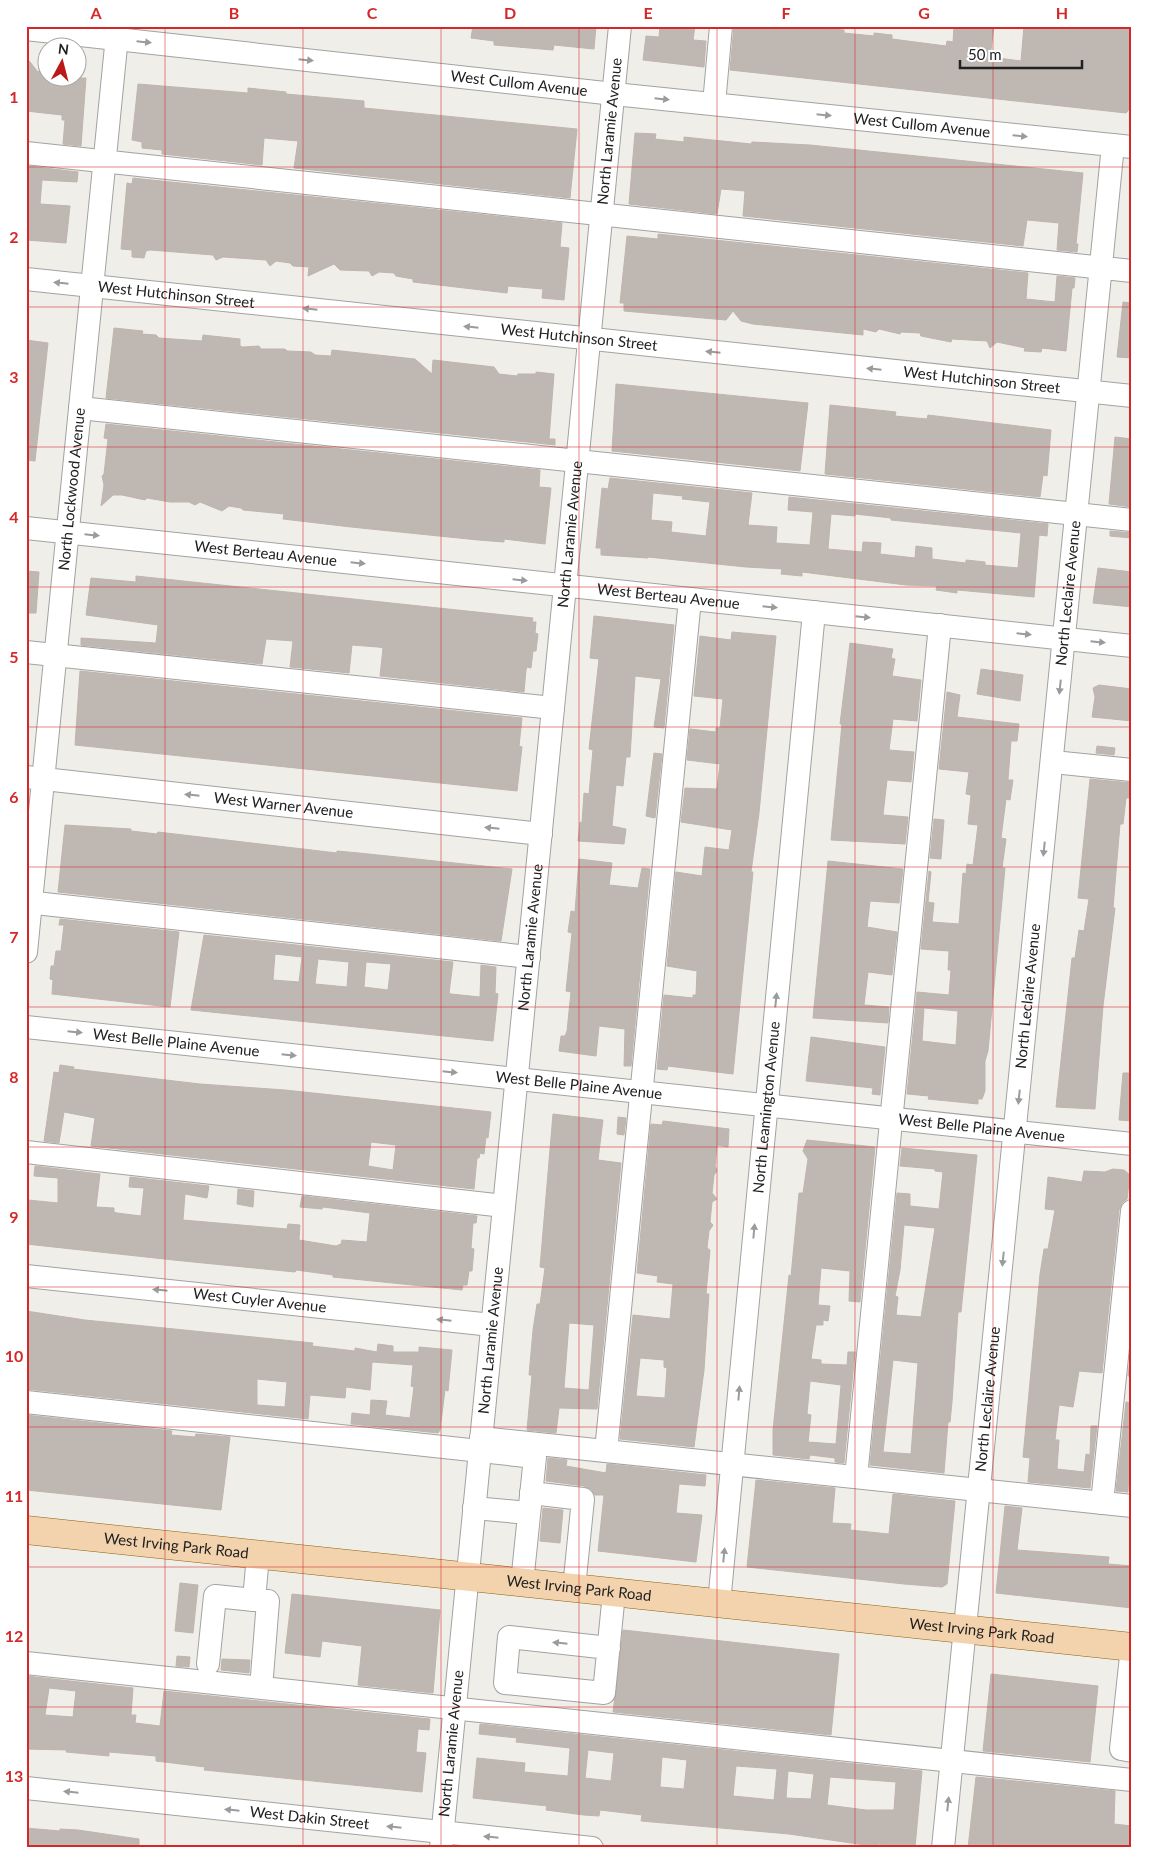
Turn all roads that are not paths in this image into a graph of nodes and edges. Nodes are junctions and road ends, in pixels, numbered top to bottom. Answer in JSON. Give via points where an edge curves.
{"nodes":[{"id":1,"x":620,"y":26,"type":"edge"},
{"id":2,"x":721,"y":26,"type":"edge"},
{"id":3,"x":26,"y":30,"type":"edge"},
{"id":4,"x":117,"y":33,"type":"edge"},
{"id":5,"x":614,"y":94,"type":"junction"},
{"id":6,"x":714,"y":104,"type":"junction"},
{"id":7,"x":1122,"y":146,"type":"edge"},
{"id":8,"x":26,"y":153,"type":"edge"},
{"id":9,"x":104,"y":161,"type":"junction"},
{"id":10,"x":602,"y":214,"type":"junction"},
{"id":11,"x":1101,"y":268,"type":"junction"},
{"id":12,"x":1132,"y":270,"type":"edge"},
{"id":13,"x":26,"y":279,"type":"edge"},
{"id":14,"x":92,"y":286,"type":"junction"},
{"id":15,"x":590,"y":339,"type":"junction"},
{"id":16,"x":1089,"y":392,"type":"junction"},
{"id":17,"x":1132,"y":396,"type":"edge"},
{"id":18,"x":80,"y":408,"type":"junction"},
{"id":19,"x":578,"y":461,"type":"junction"},
{"id":20,"x":1077,"y":514,"type":"junction"},
{"id":21,"x":1132,"y":520,"type":"edge"},
{"id":22,"x":26,"y":528,"type":"edge"},
{"id":23,"x":68,"y":532,"type":"junction"},
{"id":24,"x":565,"y":585,"type":"junction"},
{"id":25,"x":690,"y":598,"type":"junction"},
{"id":26,"x":814,"y":612,"type":"junction"},
{"id":27,"x":940,"y":625,"type":"junction"},
{"id":28,"x":1065,"y":638,"type":"junction"},
{"id":29,"x":1132,"y":646,"type":"edge"},
{"id":30,"x":26,"y":652,"type":"edge"},
{"id":31,"x":56,"y":656,"type":"junction"},
{"id":32,"x":553,"y":708,"type":"junction"},
{"id":33,"x":1052,"y":762,"type":"junction"},
{"id":34,"x":1132,"y":770,"type":"edge"},
{"id":35,"x":35,"y":778,"type":"edge"},
{"id":36,"x":541,"y":834,"type":"junction"},
{"id":37,"x":29,"y":902,"type":"edge"},
{"id":38,"x":26,"y":952,"type":"edge"},
{"id":39,"x":529,"y":957,"type":"junction"},
{"id":40,"x":26,"y":1027,"type":"edge"},
{"id":41,"x":517,"y":1079,"type":"junction"},
{"id":42,"x":642,"y":1092,"type":"junction"},
{"id":43,"x":766,"y":1105,"type":"junction"},
{"id":44,"x":891,"y":1118,"type":"junction"},
{"id":45,"x":1016,"y":1132,"type":"junction"},
{"id":46,"x":1132,"y":1144,"type":"edge"},
{"id":47,"x":26,"y":1152,"type":"edge"},
{"id":48,"x":504,"y":1206,"type":"junction"},
{"id":49,"x":1132,"y":1211,"type":"edge"},
{"id":50,"x":26,"y":1276,"type":"edge"},
{"id":51,"x":492,"y":1325,"type":"junction"},
{"id":52,"x":26,"y":1402,"type":"edge"},
{"id":53,"x":480,"y":1444,"type":"junction"},
{"id":54,"x":606,"y":1451,"type":"junction"},
{"id":55,"x":732,"y":1464,"type":"junction"},
{"id":56,"x":856,"y":1477,"type":"junction"},
{"id":57,"x":980,"y":1490,"type":"junction"},
{"id":58,"x":530,"y":1503,"type":"junction"},
{"id":59,"x":1102,"y":1503,"type":"junction"},
{"id":60,"x":1132,"y":1506,"type":"edge"},
{"id":61,"x":474,"y":1508,"type":"junction"},
{"id":62,"x":26,"y":1530,"type":"edge"},
{"id":63,"x":258,"y":1555,"type":"junction"},
{"id":64,"x":468,"y":1577,"type":"junction"},
{"id":65,"x":522,"y":1582,"type":"junction"},
{"id":66,"x":574,"y":1588,"type":"junction"},
{"id":67,"x":614,"y":1593,"type":"junction"},
{"id":68,"x":254,"y":1600,"type":"junction"},
{"id":69,"x":719,"y":1603,"type":"junction"},
{"id":70,"x":965,"y":1630,"type":"junction"},
{"id":71,"x":1132,"y":1647,"type":"edge"},
{"id":72,"x":609,"y":1648,"type":"junction"},
{"id":73,"x":26,"y":1663,"type":"edge"},
{"id":74,"x":208,"y":1664,"type":"dead end"},
{"id":75,"x":262,"y":1676,"type":"dead end"},
{"id":76,"x":454,"y":1708,"type":"junction"},
{"id":77,"x":1132,"y":1751,"type":"edge"},
{"id":78,"x":952,"y":1761,"type":"junction"},
{"id":79,"x":1132,"y":1780,"type":"edge"},
{"id":80,"x":26,"y":1788,"type":"edge"},
{"id":81,"x":442,"y":1840,"type":"edge"},
{"id":82,"x":592,"y":1848,"type":"edge"},
{"id":83,"x":943,"y":1848,"type":"edge"}],
"edges":[{"from":1,"to":5,"type":"street","name":"North Laramie Avenue"},
{"from":2,"to":6,"type":"street"},
{"from":3,"to":4,"type":"street","name":"West Cullom Avenue"},
{"from":4,"to":5,"type":"street","name":"West Cullom Avenue","one_way":true},
{"from":4,"to":9,"type":"street","name":"North Lockwood Avenue"},
{"from":5,"to":6,"type":"street","name":"West Cullom Avenue","one_way":true},
{"from":5,"to":10,"type":"street","name":"North Laramie Avenue"},
{"from":6,"to":7,"type":"street","name":"West Cullom Avenue","one_way":true},
{"from":7,"to":11,"type":"street","name":"North Leclaire Avenue"},
{"from":8,"to":9,"type":"street"},
{"from":9,"to":10,"type":"street"},
{"from":9,"to":14,"type":"street","name":"North Lockwood Avenue"},
{"from":10,"to":11,"type":"street"},
{"from":10,"to":15,"type":"street","name":"North Laramie Avenue"},
{"from":11,"to":12,"type":"street"},
{"from":11,"to":16,"type":"street","name":"North Leclaire Avenue"},
{"from":14,"to":13,"type":"street","name":"West Hutchinson Street","one_way":true},
{"from":15,"to":14,"type":"street","name":"West Hutchinson Street","one_way":true},
{"from":14,"to":18,"type":"street","name":"North Lockwood Avenue"},
{"from":16,"to":15,"type":"street","name":"West Hutchinson Street","one_way":true},
{"from":15,"to":19,"type":"street","name":"North Laramie Avenue"},
{"from":16,"to":17,"type":"street","name":"West Hutchinson Street"},
{"from":16,"to":20,"type":"street","name":"North Leclaire Avenue"},
{"from":18,"to":19,"type":"street"},
{"from":18,"to":23,"type":"street","name":"North Lockwood Avenue"},
{"from":19,"to":20,"type":"street"},
{"from":19,"to":24,"type":"street","name":"North Laramie Avenue"},
{"from":20,"to":21,"type":"street"},
{"from":20,"to":28,"type":"street","name":"North Leclaire Avenue"},
{"from":22,"to":23,"type":"street","name":"West Berteau Avenue"},
{"from":23,"to":24,"type":"street","name":"West Berteau Avenue","one_way":true},
{"from":23,"to":31,"type":"street","name":"North Lockwood Avenue"},
{"from":24,"to":25,"type":"street","name":"West Berteau Avenue"},
{"from":24,"to":32,"type":"street","name":"North Laramie Avenue"},
{"from":25,"to":26,"type":"street","name":"West Berteau Avenue","one_way":true},
{"from":25,"to":42,"type":"street"},
{"from":26,"to":27,"type":"street","name":"West Berteau Avenue","one_way":true},
{"from":43,"to":26,"type":"street","name":"North Leamington Avenue","one_way":true},
{"from":27,"to":28,"type":"street","name":"West Berteau Avenue","one_way":true},
{"from":27,"to":44,"type":"street"},
{"from":28,"to":29,"type":"street","name":"West Berteau Avenue","one_way":true},
{"from":28,"to":33,"type":"street","name":"North Leclaire Avenue","one_way":true},
{"from":30,"to":31,"type":"street"},
{"from":31,"to":32,"type":"street"},
{"from":31,"to":35,"type":"street","name":"North Lockwood Avenue"},
{"from":32,"to":36,"type":"street","name":"North Laramie Avenue"},
{"from":33,"to":34,"type":"street"},
{"from":33,"to":45,"type":"street","name":"North Leclaire Avenue","one_way":true},
{"from":36,"to":35,"type":"street","name":"West Warner Avenue","one_way":true},
{"from":35,"to":37,"type":"street","name":"North Lockwood Avenue"},
{"from":36,"to":39,"type":"street","name":"North Laramie Avenue"},
{"from":37,"to":38,"type":"street","name":"North Lockwood Avenue"},
{"from":37,"to":39,"type":"street"},
{"from":39,"to":41,"type":"street","name":"North Laramie Avenue"},
{"from":40,"to":41,"type":"street","name":"West Belle Plaine Avenue","one_way":true},
{"from":41,"to":42,"type":"street","name":"West Belle Plaine Avenue"},
{"from":41,"to":48,"type":"street","name":"North Laramie Avenue"},
{"from":42,"to":43,"type":"street","name":"West Belle Plaine Avenue"},
{"from":42,"to":54,"type":"street"},
{"from":43,"to":44,"type":"street","name":"West Belle Plaine Avenue"},
{"from":55,"to":43,"type":"street","name":"North Leamington Avenue","one_way":true},
{"from":44,"to":45,"type":"street","name":"West Belle Plaine Avenue"},
{"from":44,"to":56,"type":"street"},
{"from":45,"to":46,"type":"street","name":"West Belle Plaine Avenue"},
{"from":45,"to":57,"type":"street","name":"North Leclaire Avenue","one_way":true},
{"from":47,"to":48,"type":"street"},
{"from":48,"to":51,"type":"street","name":"North Laramie Avenue"},
{"from":49,"to":59,"type":"street"},
{"from":51,"to":50,"type":"street","name":"West Cuyler Avenue","one_way":true},
{"from":51,"to":53,"type":"street","name":"North Laramie Avenue"},
{"from":52,"to":53,"type":"street"},
{"from":53,"to":54,"type":"street"},
{"from":53,"to":58,"type":"street","via":[[535,1457]]},
{"from":53,"to":61,"type":"street","name":"North Laramie Avenue"},
{"from":54,"to":55,"type":"street"},
{"from":55,"to":56,"type":"street"},
{"from":69,"to":55,"type":"street","name":"North Leamington Avenue","one_way":true},
{"from":56,"to":57,"type":"street"},
{"from":57,"to":59,"type":"street"},
{"from":57,"to":70,"type":"street","name":"North Leclaire Avenue"},
{"from":58,"to":61,"type":"street"},
{"from":58,"to":65,"type":"street"},
{"from":58,"to":66,"type":"street","via":[[582,1499]]},
{"from":59,"to":60,"type":"street"},
{"from":61,"to":64,"type":"street","name":"North Laramie Avenue"},
{"from":62,"to":63,"type":"main road","name":"West Irving Park Road"},
{"from":63,"to":64,"type":"main road","name":"West Irving Park Road"},
{"from":63,"to":68,"type":"street"},
{"from":64,"to":65,"type":"main road","name":"West Irving Park Road"},
{"from":64,"to":76,"type":"street","name":"North Laramie Avenue"},
{"from":65,"to":66,"type":"main road","name":"West Irving Park Road"},
{"from":66,"to":67,"type":"main road","name":"West Irving Park Road"},
{"from":67,"to":69,"type":"main road","name":"West Irving Park Road"},
{"from":67,"to":72,"type":"street"},
{"from":68,"to":74,"type":"street","via":[[215,1596]]},
{"from":68,"to":75,"type":"street","via":[[268,1602]]},
{"from":69,"to":70,"type":"main road","name":"West Irving Park Road"},
{"from":70,"to":71,"type":"main road","name":"West Irving Park Road"},
{"from":70,"to":78,"type":"street","name":"North Leclaire Avenue"},
{"from":71,"to":77,"type":"street","via":[[1121,1750]]},
{"from":72,"to":72,"type":"street","one_way":true,"via":[[509,1637],[505,1683],[604,1693]]},
{"from":73,"to":76,"type":"street"},
{"from":76,"to":78,"type":"street"},
{"from":76,"to":81,"type":"street","name":"North Laramie Avenue"},
{"from":78,"to":79,"type":"street"},
{"from":83,"to":78,"type":"street","name":"North Leclaire Avenue","one_way":true},
{"from":81,"to":80,"type":"street","name":"West Dakin Street","one_way":true},
{"from":82,"to":81,"type":"street","name":"West Dakin Street","one_way":true}]}
